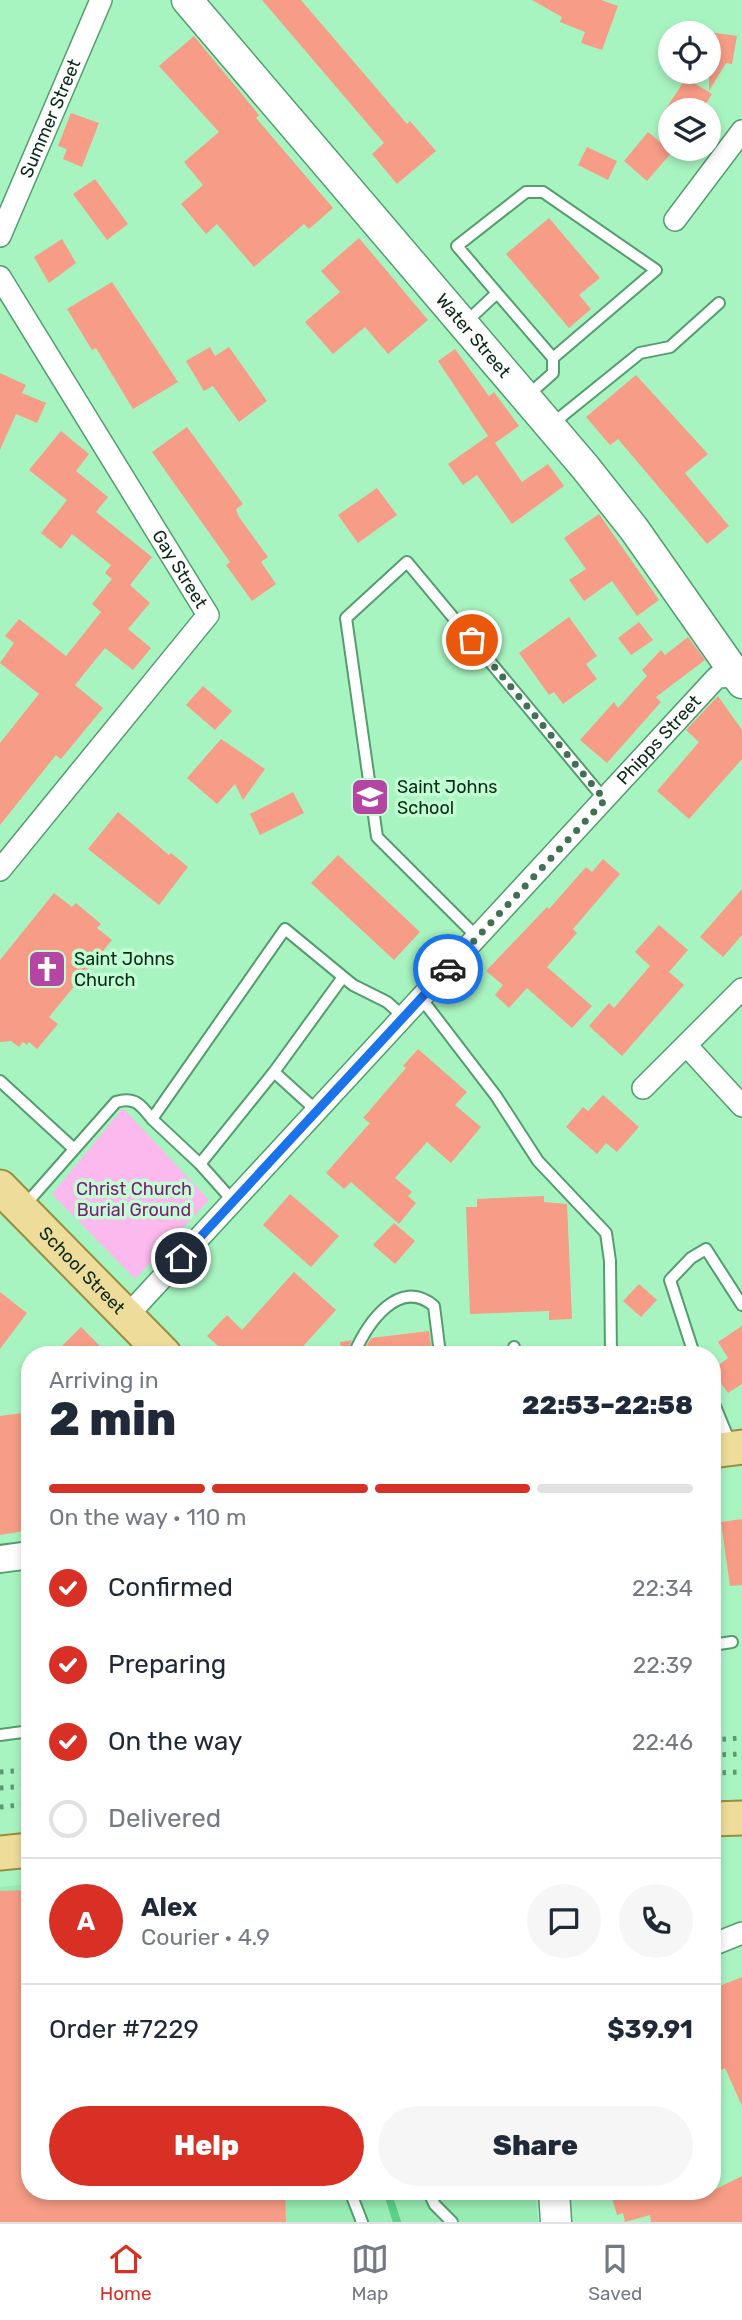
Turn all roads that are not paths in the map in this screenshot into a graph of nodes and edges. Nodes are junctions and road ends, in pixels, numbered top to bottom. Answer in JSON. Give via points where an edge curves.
{"nodes":[{"id":1,"x":100,"y":0,"type":"edge"},
{"id":2,"x":187,"y":0,"type":"edge"},
{"id":3,"x":742,"y":131,"type":"edge"},
{"id":4,"x":676,"y":220,"type":"dead end"},
{"id":5,"x":0,"y":236,"type":"edge"},
{"id":6,"x":0,"y":277,"type":"edge"},
{"id":7,"x":497,"y":293,"type":"junction"},
{"id":8,"x":719,"y":303,"type":"dead end"},
{"id":9,"x":463,"y":324,"type":"junction"},
{"id":10,"x":553,"y":358,"type":"junction"},
{"id":11,"x":525,"y":398,"type":"junction"},
{"id":12,"x":549,"y":425,"type":"junction"},
{"id":13,"x":741,"y":678,"type":"edge"},
{"id":14,"x":605,"y":800,"type":"junction"},
{"id":15,"x":0,"y":870,"type":"edge"},
{"id":16,"x":478,"y":938,"type":"junction"},
{"id":17,"x":343,"y":977,"type":"junction"},
{"id":18,"x":742,"y":989,"type":"edge"},
{"id":19,"x":421,"y":998,"type":"junction"},
{"id":20,"x":404,"y":1017,"type":"junction"},
{"id":21,"x":686,"y":1045,"type":"junction"},
{"id":22,"x":274,"y":1072,"type":"junction"},
{"id":23,"x":0,"y":1080,"type":"edge"},
{"id":24,"x":643,"y":1088,"type":"dead end"},
{"id":25,"x":742,"y":1106,"type":"edge"},
{"id":26,"x":317,"y":1111,"type":"junction"},
{"id":27,"x":152,"y":1119,"type":"junction"},
{"id":28,"x":74,"y":1148,"type":"junction"},
{"id":29,"x":200,"y":1164,"type":"junction"},
{"id":30,"x":11,"y":1198,"type":"edge"},
{"id":31,"x":233,"y":1201,"type":"junction"},
{"id":32,"x":742,"y":1305,"type":"edge"},
{"id":33,"x":127,"y":1316,"type":"junction"},
{"id":34,"x":156,"y":1346,"type":"edge"},
{"id":35,"x":358,"y":1346,"type":"edge"},
{"id":36,"x":440,"y":1346,"type":"edge"},
{"id":37,"x":611,"y":1346,"type":"edge"},
{"id":38,"x":691,"y":1346,"type":"edge"},
{"id":39,"x":721,"y":1425,"type":"edge"},
{"id":40,"x":729,"y":1449,"type":"edge"},
{"id":41,"x":21,"y":1556,"type":"edge"},
{"id":42,"x":0,"y":1559,"type":"edge"},
{"id":43,"x":732,"y":1643,"type":"dead end"},
{"id":44,"x":721,"y":1644,"type":"edge"},
{"id":45,"x":21,"y":1732,"type":"edge"},
{"id":46,"x":0,"y":1735,"type":"edge"},
{"id":47,"x":742,"y":1818,"type":"edge"},
{"id":48,"x":721,"y":1819,"type":"edge"},
{"id":49,"x":21,"y":1851,"type":"edge"},
{"id":50,"x":0,"y":1853,"type":"edge"},
{"id":51,"x":742,"y":1934,"type":"edge"},
{"id":52,"x":721,"y":1942,"type":"edge"},
{"id":53,"x":353,"y":2200,"type":"edge"},
{"id":54,"x":432,"y":2200,"type":"edge"},
{"id":55,"x":555,"y":2200,"type":"edge"},
{"id":56,"x":362,"y":2222,"type":"edge"},
{"id":57,"x":452,"y":2222,"type":"edge"},
{"id":58,"x":556,"y":2222,"type":"edge"}],
"edges":[{"from":1,"to":5,"type":"street","name":"Summer Street"},
{"from":2,"to":9,"type":"main road","name":"Water Street"},
{"from":3,"to":4,"type":"street"},
{"from":6,"to":15,"type":"street","name":"Gay Street","via":[[208,615]]},
{"from":7,"to":9,"type":"lane"},
{"from":7,"to":10,"type":"lane"},
{"from":7,"to":10,"type":"lane","via":[[457,246],[526,192],[543,192],[656,270]]},
{"from":8,"to":12,"type":"lane","via":[[670,346],[640,353]]},
{"from":9,"to":11,"type":"main road","name":"Water Street"},
{"from":10,"to":11,"type":"lane","via":[[552,373]]},
{"from":11,"to":12,"type":"main road","name":"Water Street"},
{"from":12,"to":13,"type":"main road","name":"Water Street","via":[[634,530]]},
{"from":13,"to":14,"type":"street","name":"Phipps Street","via":[[717,677]]},
{"from":14,"to":16,"type":"street","name":"Phipps Street"},
{"from":14,"to":16,"type":"lane","via":[[407,562],[346,618],[377,837]]},
{"from":16,"to":19,"type":"street","name":"Phipps Street"},
{"from":17,"to":20,"type":"lane"},
{"from":17,"to":22,"type":"lane"},
{"from":17,"to":27,"type":"lane","via":[[285,929]]},
{"from":18,"to":21,"type":"street"},
{"from":19,"to":20,"type":"street","name":"Phipps Street"},
{"from":19,"to":37,"type":"lane","via":[[496,1096],[538,1161],[606,1233]]},
{"from":20,"to":26,"type":"street","name":"Phipps Street"},
{"from":21,"to":24,"type":"street"},
{"from":21,"to":25,"type":"street"},
{"from":22,"to":26,"type":"lane"},
{"from":22,"to":29,"type":"lane"},
{"from":23,"to":28,"type":"lane"},
{"from":26,"to":31,"type":"street","name":"Phipps Street"},
{"from":27,"to":28,"type":"lane","via":[[140,1102],[116,1102]]},
{"from":27,"to":29,"type":"lane"},
{"from":28,"to":30,"type":"lane"},
{"from":29,"to":31,"type":"lane"},
{"from":30,"to":33,"type":"main road","name":"School Street"},
{"from":31,"to":33,"type":"street","name":"Phipps Street"},
{"from":32,"to":38,"type":"lane","via":[[706,1249],[691,1258],[670,1280]]},
{"from":33,"to":34,"type":"main road","name":"School Street"},
{"from":35,"to":36,"type":"lane","via":[[375,1315],[411,1295],[424,1297],[438,1312]]},
{"from":39,"to":40,"type":"lane"},
{"from":41,"to":42,"type":"street"},
{"from":43,"to":44,"type":"lane"},
{"from":45,"to":46,"type":"lane"},
{"from":47,"to":48,"type":"main road"},
{"from":49,"to":50,"type":"main road"},
{"from":51,"to":52,"type":"street"},
{"from":53,"to":56,"type":"lane"},
{"from":54,"to":57,"type":"lane"},
{"from":55,"to":58,"type":"main road"}]}
